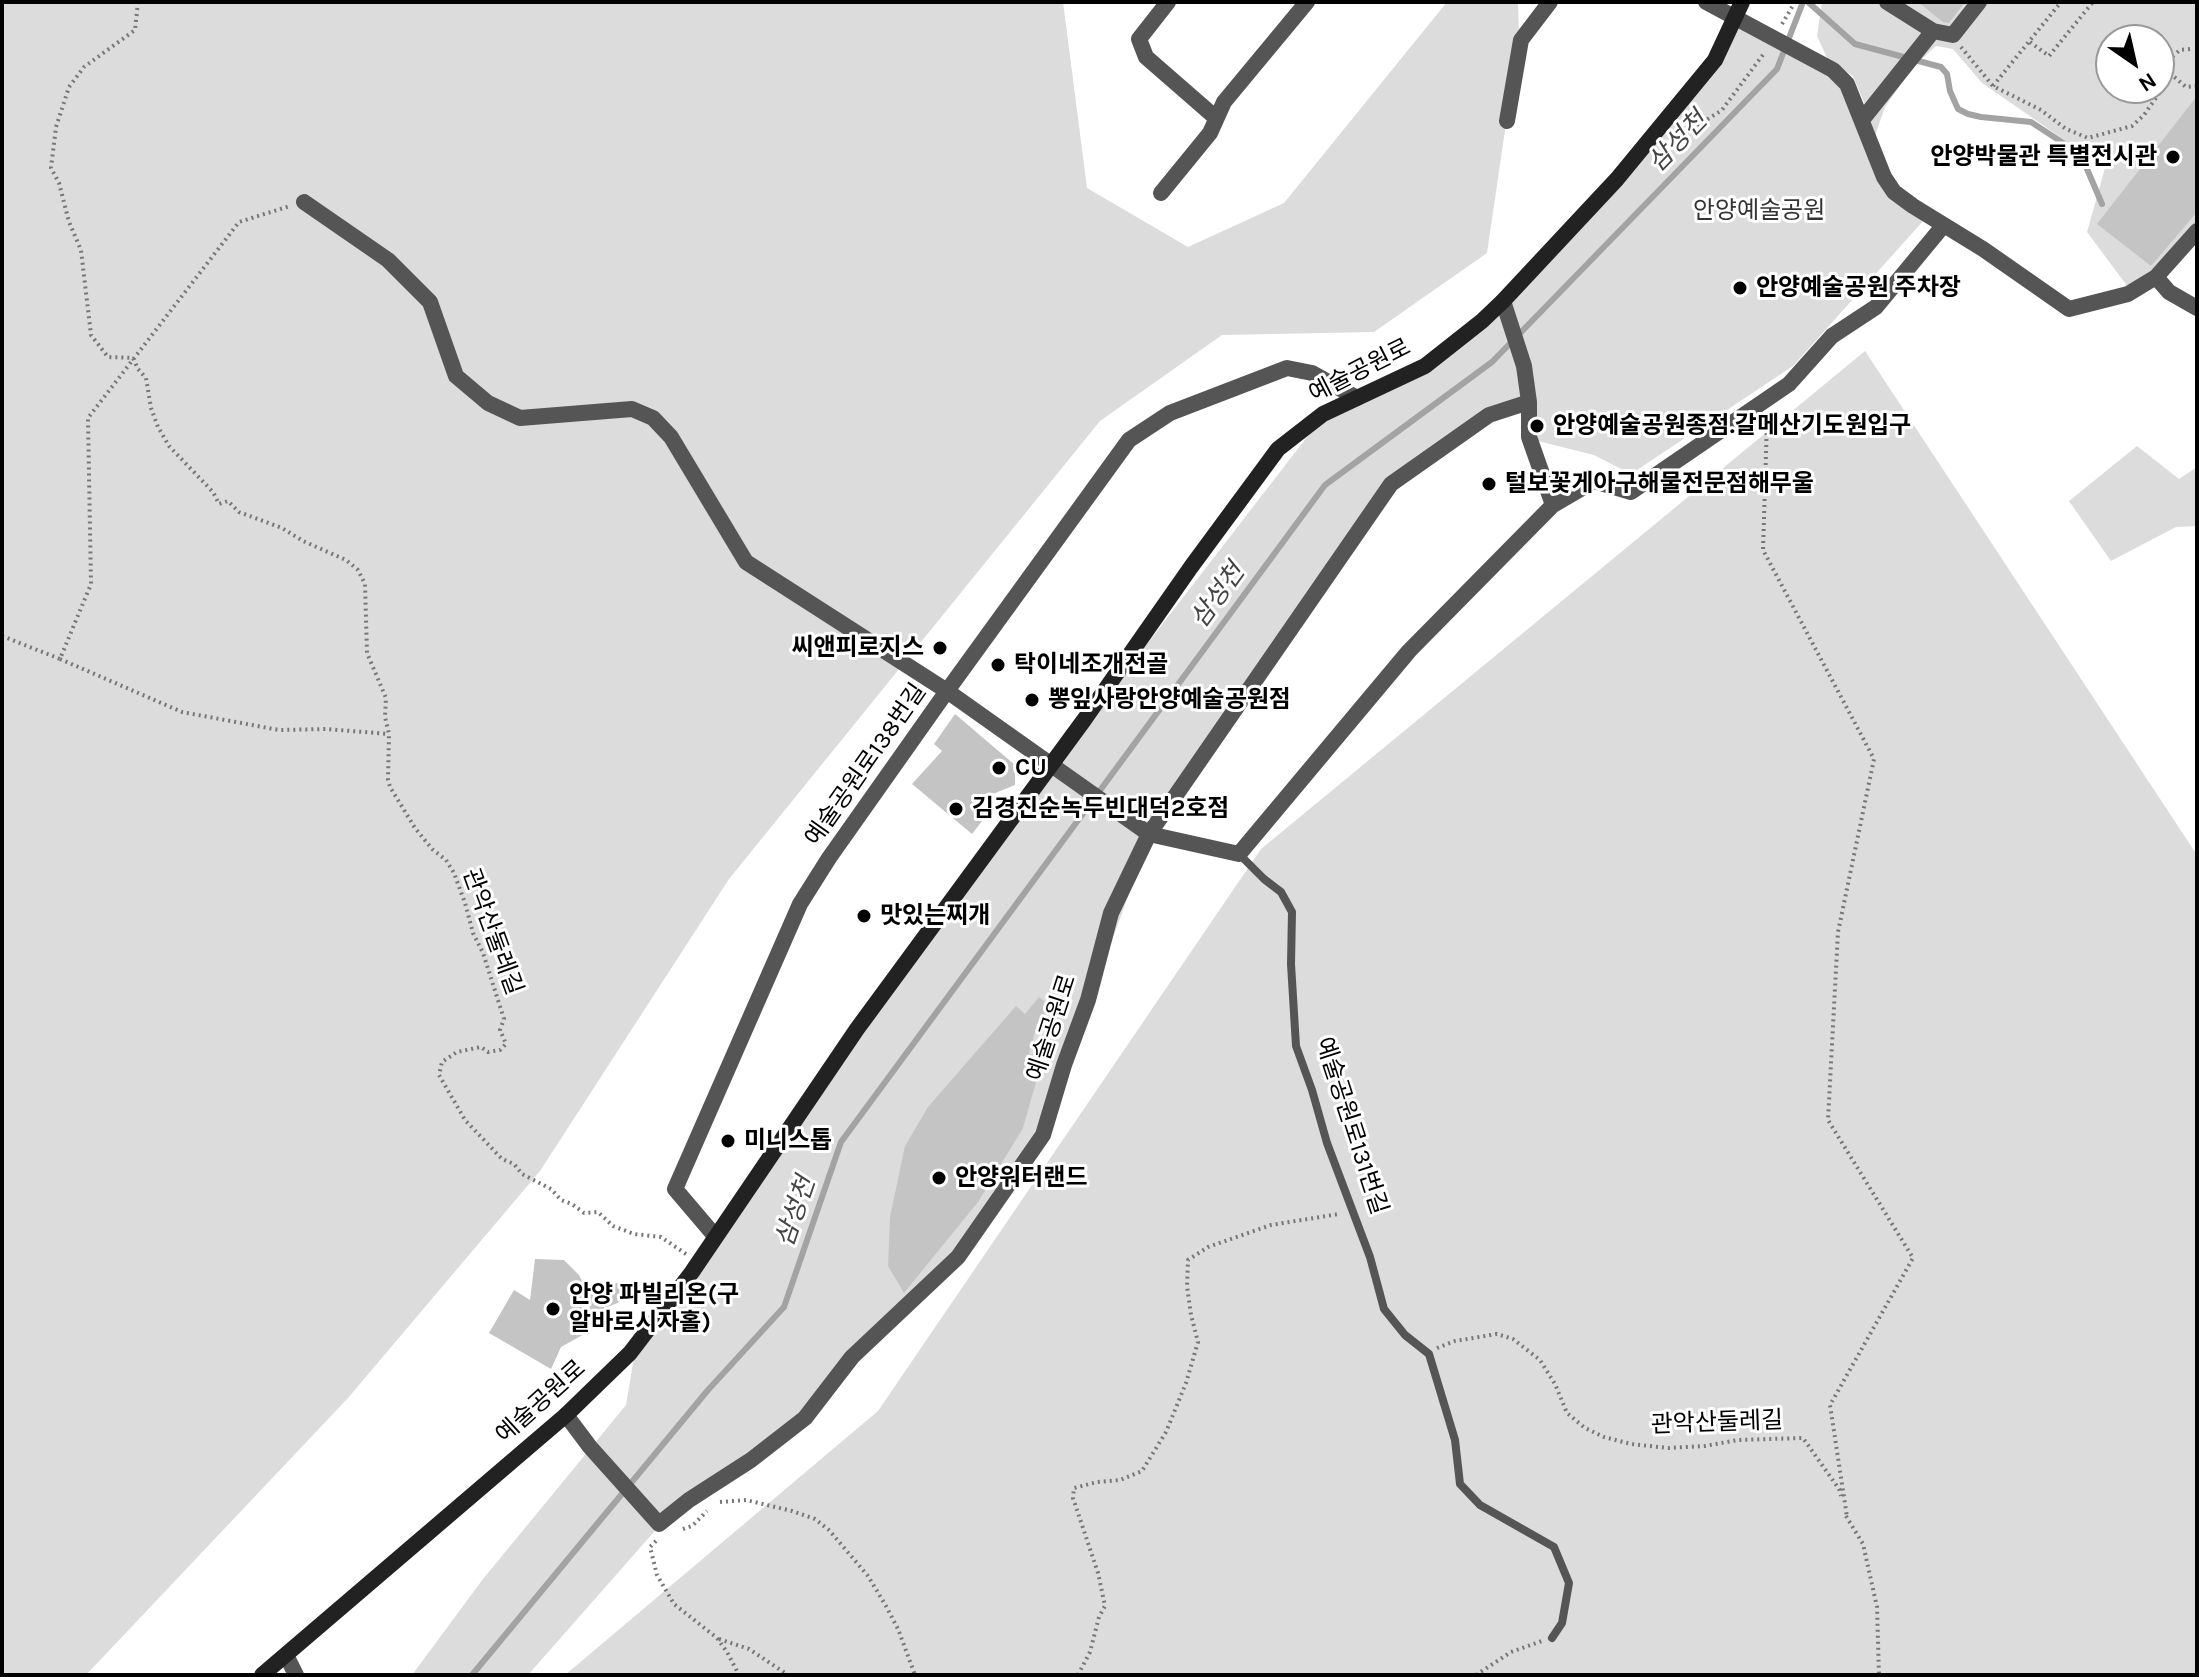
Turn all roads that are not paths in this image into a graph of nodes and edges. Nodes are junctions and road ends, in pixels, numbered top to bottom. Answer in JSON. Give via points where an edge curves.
{"nodes":[{"id":1,"x":1168,"y":2,"type":"edge"},
{"id":2,"x":1307,"y":2,"type":"edge"},
{"id":3,"x":1550,"y":2,"type":"edge"},
{"id":4,"x":1706,"y":2,"type":"edge"},
{"id":5,"x":1742,"y":2,"type":"edge"},
{"id":6,"x":1887,"y":2,"type":"edge"},
{"id":7,"x":1979,"y":2,"type":"edge"},
{"id":8,"x":1734,"y":19,"type":"junction"},
{"id":9,"x":1933,"y":31,"type":"junction"},
{"id":10,"x":1216,"y":118,"type":"junction"},
{"id":11,"x":1862,"y":120,"type":"junction"},
{"id":12,"x":1507,"y":121,"type":"dead end"},
{"id":13,"x":1161,"y":193,"type":"dead end"},
{"id":14,"x":304,"y":202,"type":"road end"},
{"id":15,"x":1943,"y":226,"type":"junction"},
{"id":16,"x":2197,"y":231,"type":"edge"},
{"id":17,"x":2156,"y":277,"type":"junction"},
{"id":18,"x":1503,"y":301,"type":"junction"},
{"id":19,"x":2197,"y":308,"type":"edge"},
{"id":20,"x":1357,"y":398,"type":"junction"},
{"id":21,"x":1529,"y":402,"type":"junction"},
{"id":22,"x":1553,"y":505,"type":"junction"},
{"id":23,"x":947,"y":691,"type":"junction"},
{"id":24,"x":1051,"y":766,"type":"junction"},
{"id":25,"x":1149,"y":834,"type":"junction"},
{"id":26,"x":1239,"y":854,"type":"junction"},
{"id":27,"x":715,"y":1236,"type":"junction"},
{"id":28,"x":566,"y":1415,"type":"junction"},
{"id":29,"x":1552,"y":1638,"type":"road end"},
{"id":30,"x":286,"y":1655,"type":"junction"},
{"id":31,"x":262,"y":1675,"type":"edge"},
{"id":32,"x":296,"y":1675,"type":"edge"}],
"edges":[{"from":1,"to":10,"type":"street","via":[[1139,39],[1146,57]]},
{"from":2,"to":10,"type":"street"},
{"from":3,"to":12,"type":"street","via":[[1521,40]]},
{"from":4,"to":8,"type":"street"},
{"from":5,"to":8,"type":"street","name":"예술공원로"},
{"from":6,"to":9,"type":"street"},
{"from":7,"to":9,"type":"street","via":[[1953,35]]},
{"from":8,"to":11,"type":"street","via":[[1833,70],[1847,84]]},
{"from":8,"to":18,"type":"street","name":"예술공원로","via":[[1715,60],[1617,179]]},
{"from":9,"to":11,"type":"street"},
{"from":10,"to":13,"type":"street","via":[[1210,133]]},
{"from":11,"to":15,"type":"street","via":[[1894,192]]},
{"from":14,"to":23,"type":"street","via":[[388,260],[430,302],[456,376],[488,403],[520,418],[632,409],[653,418],[671,437],[746,562]]},
{"from":15,"to":17,"type":"street","via":[[2069,309],[2128,294]]},
{"from":15,"to":22,"type":"street","via":[[1876,307],[1832,336],[1789,384],[1631,492],[1594,481]]},
{"from":16,"to":17,"type":"street"},
{"from":17,"to":19,"type":"street","via":[[2169,292]]},
{"from":18,"to":20,"type":"street","name":"예술공원로","via":[[1425,366]]},
{"from":18,"to":21,"type":"street","via":[[1524,366]]},
{"from":20,"to":23,"type":"street","name":"예술공원로138번길","via":[[1312,373],[1287,368],[1170,413],[1129,440]]},
{"from":20,"to":24,"type":"street","name":"예술공원로","via":[[1323,414],[1278,449]]},
{"from":21,"to":22,"type":"street","via":[[1529,437]]},
{"from":21,"to":25,"type":"street","via":[[1489,415],[1391,484]]},
{"from":22,"to":26,"type":"street","via":[[1409,651]]},
{"from":23,"to":24,"type":"street"},
{"from":23,"to":27,"type":"street","name":"예술공원로138번길","via":[[800,904],[675,1189]]},
{"from":24,"to":25,"type":"street"},
{"from":24,"to":27,"type":"street","name":"예술공원로","via":[[857,1029]]},
{"from":25,"to":26,"type":"street"},
{"from":25,"to":28,"type":"street","name":"예술공원로","via":[[1111,913],[1043,1135],[958,1257],[852,1357],[805,1418],[659,1524]]},
{"from":26,"to":29,"type":"lane","name":"예술공원로131번길","via":[[1281,892],[1292,912],[1296,1046],[1384,1309],[1429,1354],[1455,1440],[1460,1484],[1480,1505],[1554,1547],[1569,1583],[1562,1623]]},
{"from":27,"to":28,"type":"street","name":"예술공원로","via":[[630,1353]]},
{"from":28,"to":30,"type":"street","name":"예술공원로"},
{"from":30,"to":31,"type":"street","name":"예술공원로"},
{"from":30,"to":32,"type":"street"}]}
